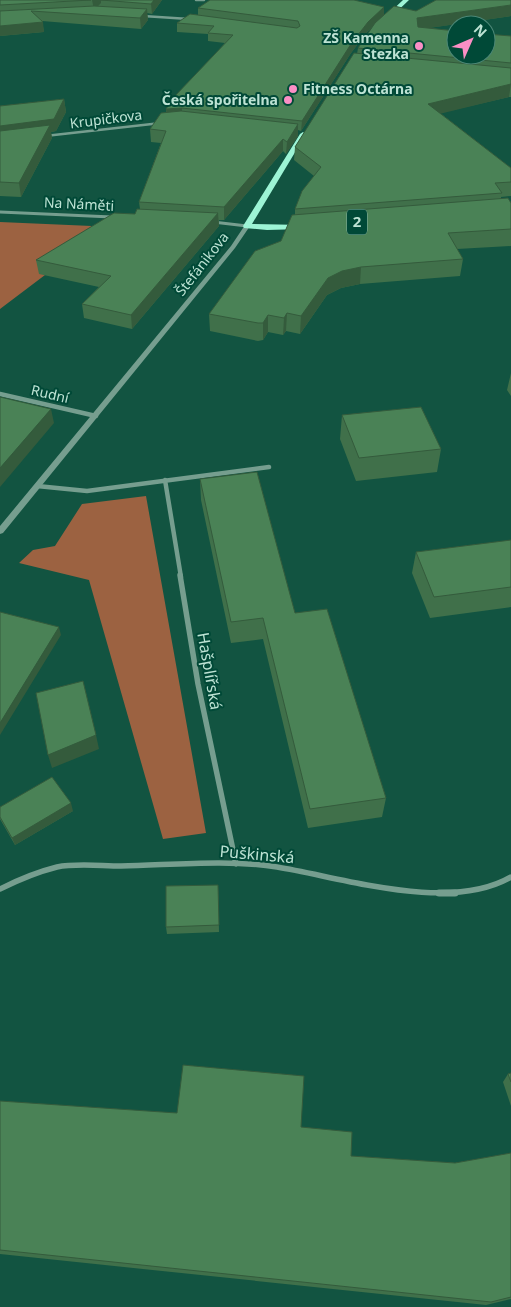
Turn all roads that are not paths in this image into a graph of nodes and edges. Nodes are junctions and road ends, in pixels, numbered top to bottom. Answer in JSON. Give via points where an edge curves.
{"nodes":[{"id":1,"x":196,"y":0,"type":"edge"},
{"id":2,"x":204,"y":0,"type":"edge"},
{"id":3,"x":406,"y":0,"type":"edge"},
{"id":4,"x":140,"y":16,"type":"edge"},
{"id":5,"x":193,"y":20,"type":"edge"},
{"id":6,"x":381,"y":23,"type":"edge"},
{"id":7,"x":162,"y":122,"type":"edge"},
{"id":8,"x":309,"y":126,"type":"edge"},
{"id":9,"x":294,"y":133,"type":"edge"},
{"id":10,"x":304,"y":134,"type":"junction"},
{"id":11,"x":41,"y":136,"type":"edge"},
{"id":12,"x":0,"y":212,"type":"edge"},
{"id":13,"x":118,"y":218,"type":"edge"},
{"id":14,"x":210,"y":222,"type":"edge"},
{"id":15,"x":246,"y":226,"type":"junction"},
{"id":16,"x":313,"y":226,"type":"edge"},
{"id":17,"x":0,"y":394,"type":"edge"},
{"id":18,"x":96,"y":416,"type":"junction"},
{"id":19,"x":269,"y":467,"type":"dead end"},
{"id":20,"x":165,"y":480,"type":"junction"},
{"id":21,"x":37,"y":486,"type":"junction"},
{"id":22,"x":0,"y":531,"type":"edge"},
{"id":23,"x":236,"y":864,"type":"junction"},
{"id":24,"x":511,"y":877,"type":"edge"},
{"id":25,"x":0,"y":888,"type":"edge"}],
"edges":[{"from":1,"to":2,"type":"street"},
{"from":3,"to":6,"type":"main road"},
{"from":4,"to":5,"type":"street"},
{"from":7,"to":11,"type":"street","name":"Krupičkova"},
{"from":8,"to":10,"type":"main road","name":"Štefánikova"},
{"from":9,"to":10,"type":"street"},
{"from":10,"to":15,"type":"main road","name":"Štefánikova"},
{"from":12,"to":13,"type":"street","name":"Na Náměti"},
{"from":14,"to":15,"type":"street"},
{"from":15,"to":16,"type":"main road"},
{"from":15,"to":18,"type":"street","name":"Štefánikova","via":[[233,247]]},
{"from":17,"to":18,"type":"street","name":"Rudní"},
{"from":18,"to":21,"type":"street","name":"Štefánikova"},
{"from":19,"to":20,"type":"street"},
{"from":20,"to":21,"type":"street","via":[[87,491]]},
{"from":20,"to":23,"type":"street","name":"Hašplířská","via":[[198,684]]},
{"from":21,"to":22,"type":"street","name":"Štefánikova"},
{"from":23,"to":24,"type":"street","name":"Puškinská","via":[[449,894],[497,885]]},
{"from":23,"to":25,"type":"street","name":"Puškinská","via":[[58,867]]}]}
